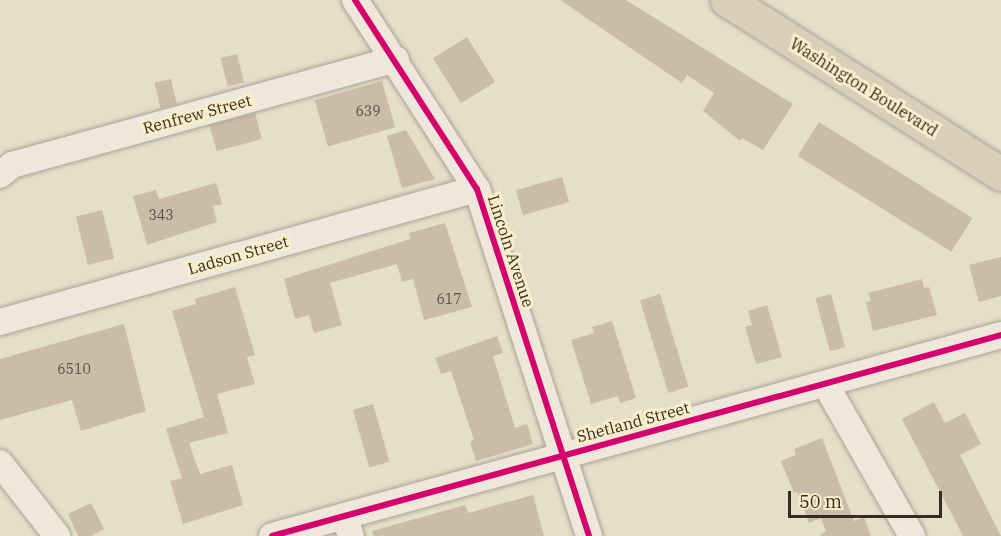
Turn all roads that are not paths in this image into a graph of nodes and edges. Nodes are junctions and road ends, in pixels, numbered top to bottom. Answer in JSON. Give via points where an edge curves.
{"nodes":[{"id":1,"x":355,"y":0,"type":"edge"},
{"id":2,"x":727,"y":0,"type":"edge"},
{"id":3,"x":396,"y":59,"type":"junction"},
{"id":4,"x":1001,"y":174,"type":"edge"},
{"id":5,"x":0,"y":175,"type":"edge"},
{"id":6,"x":477,"y":189,"type":"junction"},
{"id":7,"x":0,"y":322,"type":"edge"},
{"id":8,"x":1001,"y":335,"type":"edge"},
{"id":9,"x":826,"y":385,"type":"junction"},
{"id":10,"x":563,"y":455,"type":"junction"},
{"id":11,"x":0,"y":463,"type":"edge"},
{"id":12,"x":348,"y":526,"type":"edge"},
{"id":13,"x":57,"y":536,"type":"edge"},
{"id":14,"x":272,"y":536,"type":"edge"},
{"id":15,"x":589,"y":536,"type":"edge"},
{"id":16,"x":912,"y":536,"type":"edge"}],
"edges":[{"from":1,"to":3,"type":"street","name":"Lincoln Avenue"},
{"from":2,"to":4,"type":"highway","name":"Washington Boulevard"},
{"from":3,"to":5,"type":"street","name":"Renfrew Street","via":[[12,165]]},
{"from":3,"to":6,"type":"street","name":"Lincoln Avenue"},
{"from":6,"to":7,"type":"street","name":"Ladson Street"},
{"from":6,"to":10,"type":"street","name":"Lincoln Avenue"},
{"from":8,"to":9,"type":"street","name":"Shetland Street"},
{"from":9,"to":10,"type":"street","name":"Shetland Street"},
{"from":9,"to":16,"type":"street"},
{"from":10,"to":12,"type":"street","name":"Shetland Street"},
{"from":10,"to":15,"type":"street","name":"Lincoln Avenue"},
{"from":11,"to":13,"type":"street"},
{"from":12,"to":14,"type":"street","name":"Shetland Street"}]}
